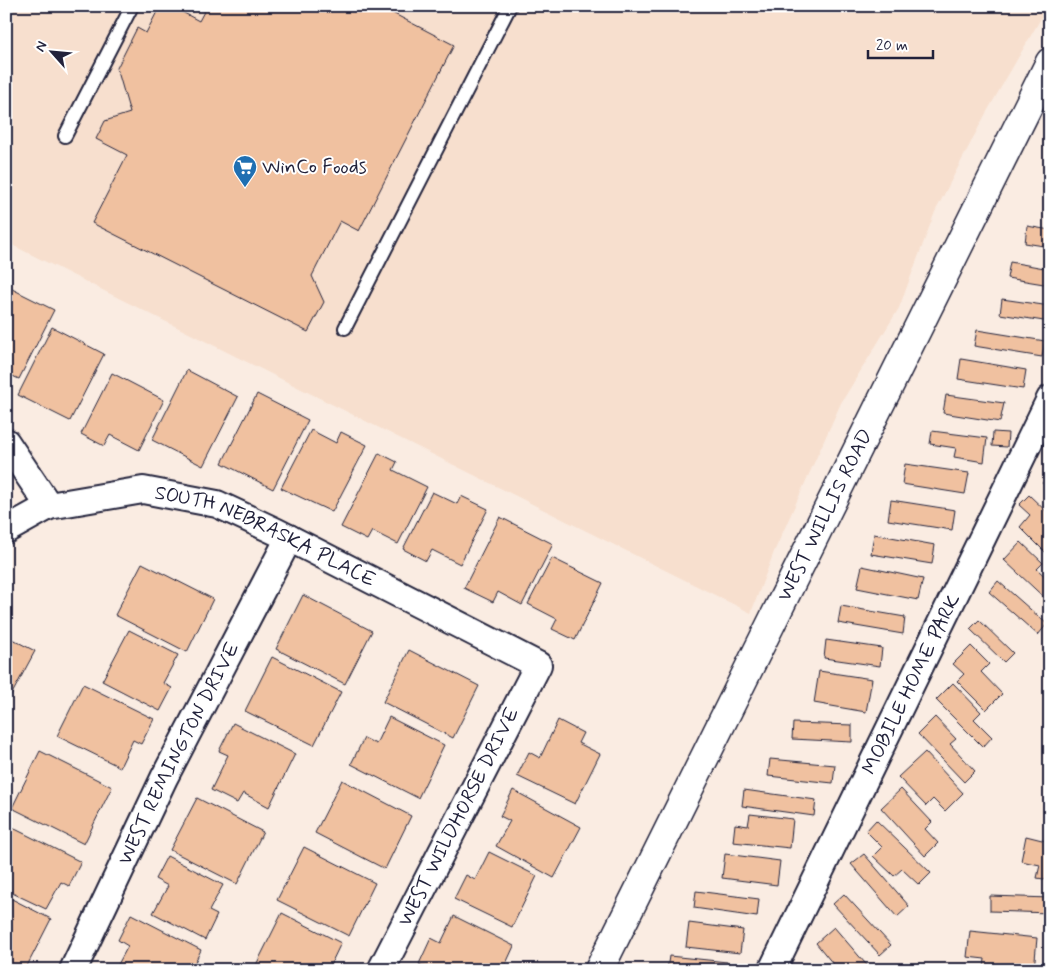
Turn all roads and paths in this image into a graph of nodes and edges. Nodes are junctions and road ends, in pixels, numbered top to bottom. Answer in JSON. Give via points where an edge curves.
{"nodes":[{"id":1,"x":132,"y":6,"type":"edge"},
{"id":2,"x":510,"y":6,"type":"edge"},
{"id":3,"x":1050,"y":62,"type":"edge"},
{"id":4,"x":65,"y":136,"type":"dead end"},
{"id":5,"x":345,"y":328,"type":"dead end"},
{"id":6,"x":1050,"y":399,"type":"edge"},
{"id":7,"x":6,"y":442,"type":"edge"},
{"id":8,"x":49,"y":506,"type":"junction"},
{"id":9,"x":6,"y":530,"type":"edge"},
{"id":10,"x":289,"y":538,"type":"junction"},
{"id":11,"x":538,"y":665,"type":"joint"},
{"id":12,"x":73,"y":970,"type":"edge"},
{"id":13,"x":381,"y":970,"type":"edge"},
{"id":14,"x":599,"y":970,"type":"edge"},
{"id":15,"x":772,"y":970,"type":"edge"}],
"edges":[{"from":1,"to":4,"type":"lane"},
{"from":2,"to":5,"type":"lane"},
{"from":3,"to":14,"type":"street","name":"WEST WILLIS ROAD"},
{"from":6,"to":15,"type":"street","name":"MOBILE HOME PARK"},
{"from":7,"to":8,"type":"street"},
{"from":8,"to":9,"type":"street","name":"SOUTH NEBRASKA PLACE"},
{"from":8,"to":10,"type":"street","name":"SOUTH NEBRASKA PLACE","via":[[143,490],[216,504]]},
{"from":10,"to":11,"type":"street","name":"SOUTH NEBRASKA PLACE"},
{"from":10,"to":12,"type":"street","name":"WEST REMINGTON DRIVE","via":[[164,778]]},
{"from":11,"to":13,"type":"street","name":"WEST WILDHORSE DRIVE"}]}
